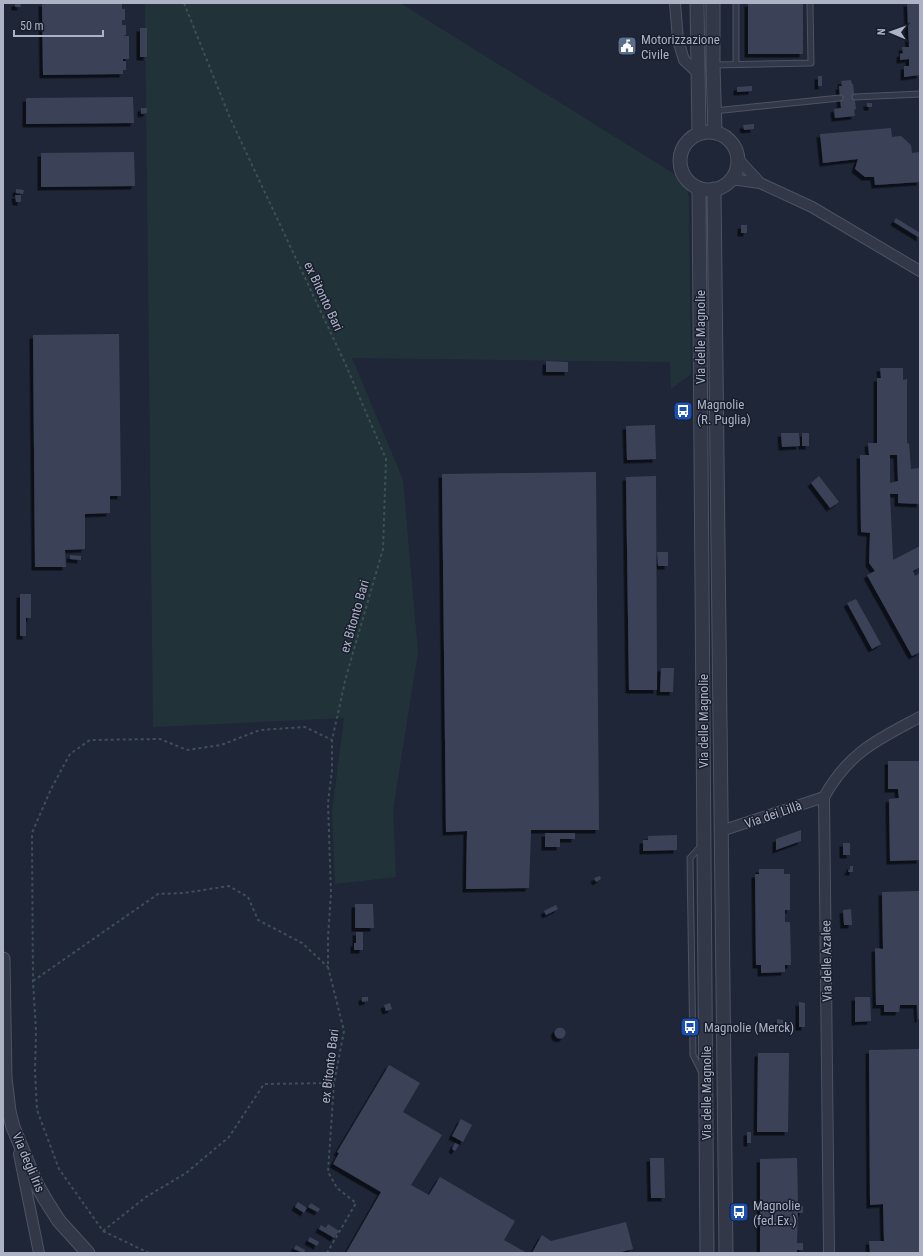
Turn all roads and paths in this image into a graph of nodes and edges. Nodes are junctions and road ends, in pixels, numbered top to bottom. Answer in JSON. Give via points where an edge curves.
{"nodes":[{"id":1,"x":184,"y":3,"type":"edge"},
{"id":2,"x":675,"y":3,"type":"edge"},
{"id":3,"x":697,"y":3,"type":"edge"},
{"id":4,"x":713,"y":3,"type":"edge"},
{"id":5,"x":736,"y":3,"type":"edge"},
{"id":6,"x":810,"y":3,"type":"edge"},
{"id":7,"x":736,"y":64,"type":"junction"},
{"id":8,"x":712,"y":65,"type":"junction"},
{"id":9,"x":698,"y":73,"type":"junction"},
{"id":10,"x":920,"y":94,"type":"edge"},
{"id":11,"x":855,"y":97,"type":"dead end"},
{"id":12,"x":840,"y":98,"type":"dead end"},
{"id":13,"x":713,"y":111,"type":"junction"},
{"id":14,"x":715,"y":132,"type":"junction"},
{"id":15,"x":699,"y":134,"type":"junction"},
{"id":16,"x":738,"y":159,"type":"junction"},
{"id":17,"x":731,"y":179,"type":"junction"},
{"id":18,"x":760,"y":183,"type":"junction"},
{"id":19,"x":699,"y":188,"type":"junction"},
{"id":20,"x":714,"y":189,"type":"junction"},
{"id":21,"x":920,"y":270,"type":"edge"},
{"id":22,"x":920,"y":717,"type":"edge"},
{"id":23,"x":332,"y":740,"type":"junction"},
{"id":24,"x":824,"y":797,"type":"junction"},
{"id":25,"x":722,"y":836,"type":"junction"},
{"id":26,"x":704,"y":842,"type":"junction"},
{"id":27,"x":3,"y":959,"type":"edge"},
{"id":28,"x":328,"y":967,"type":"junction"},
{"id":29,"x":33,"y":981,"type":"junction"},
{"id":30,"x":334,"y":1083,"type":"junction"},
{"id":31,"x":14,"y":1127,"type":"junction"},
{"id":32,"x":103,"y":1231,"type":"junction"},
{"id":33,"x":39,"y":1253,"type":"edge"},
{"id":34,"x":88,"y":1253,"type":"edge"},
{"id":35,"x":149,"y":1253,"type":"edge"},
{"id":36,"x":327,"y":1253,"type":"edge"},
{"id":37,"x":707,"y":1253,"type":"edge"},
{"id":38,"x":726,"y":1253,"type":"edge"},
{"id":39,"x":829,"y":1253,"type":"edge"}],
"edges":[{"from":1,"to":23,"type":"path","name":"ex Bitonto Bari","via":[[230,118],[344,361],[386,459],[383,549],[346,677]]},
{"from":2,"to":9,"type":"street","via":[[678,40],[684,60]]},
{"from":3,"to":9,"type":"street"},
{"from":4,"to":8,"type":"street"},
{"from":5,"to":7,"type":"lane"},
{"from":6,"to":7,"type":"lane","via":[[811,64]]},
{"from":7,"to":8,"type":"lane"},
{"from":8,"to":13,"type":"street"},
{"from":9,"to":15,"type":"street"},
{"from":10,"to":11,"type":"lane"},
{"from":12,"to":13,"type":"lane"},
{"from":13,"to":14,"type":"street"},
{"from":14,"to":15,"type":"street"},
{"from":14,"to":16,"type":"street","via":[[731,141]]},
{"from":15,"to":19,"type":"street","via":[[689,140],[680,154],[682,171],[686,178]]},
{"from":16,"to":17,"type":"street","via":[[737,168]]},
{"from":16,"to":18,"type":"street"},
{"from":17,"to":18,"type":"street"},
{"from":17,"to":20,"type":"street","via":[[718,189]]},
{"from":18,"to":21,"type":"street","via":[[812,207]]},
{"from":19,"to":20,"type":"street"},
{"from":19,"to":26,"type":"street","name":"Via delle Magnolie"},
{"from":20,"to":25,"type":"street","name":"Via delle Magnolie"},
{"from":22,"to":24,"type":"street","via":[[880,738],[855,756],[842,769]]},
{"from":23,"to":28,"type":"path","name":"ex Bitonto Bari","via":[[328,803],[331,893]]},
{"from":23,"to":29,"type":"path","via":[[305,727],[260,730],[221,745],[187,750],[160,739],[90,740],[70,754],[32,833]]},
{"from":24,"to":25,"type":"street","name":"Via dei Lillà"},
{"from":24,"to":39,"type":"street","name":"Via delle Azalee"},
{"from":25,"to":26,"type":"street"},
{"from":25,"to":38,"type":"street","name":"Via delle Magnolie"},
{"from":26,"to":37,"type":"street","name":"Via delle Magnolie"},
{"from":27,"to":31,"type":"street","name":"Via degli Iris","via":[[5,1078],[9,1111]]},
{"from":28,"to":29,"type":"path","via":[[302,943],[258,920],[248,897],[229,886],[158,894]]},
{"from":28,"to":30,"type":"path","name":"ex Bitonto Bari","via":[[344,1030]]},
{"from":29,"to":32,"type":"path","via":[[37,1110],[59,1169]]},
{"from":30,"to":32,"type":"path","via":[[264,1084],[229,1137],[186,1173],[146,1197]]},
{"from":30,"to":36,"type":"path","name":"ex Bitonto Bari","via":[[328,1172],[337,1188],[356,1203]]},
{"from":31,"to":33,"type":"street"},
{"from":31,"to":34,"type":"street","name":"Via degli Iris","via":[[45,1199],[59,1221]]},
{"from":32,"to":35,"type":"path"}]}
